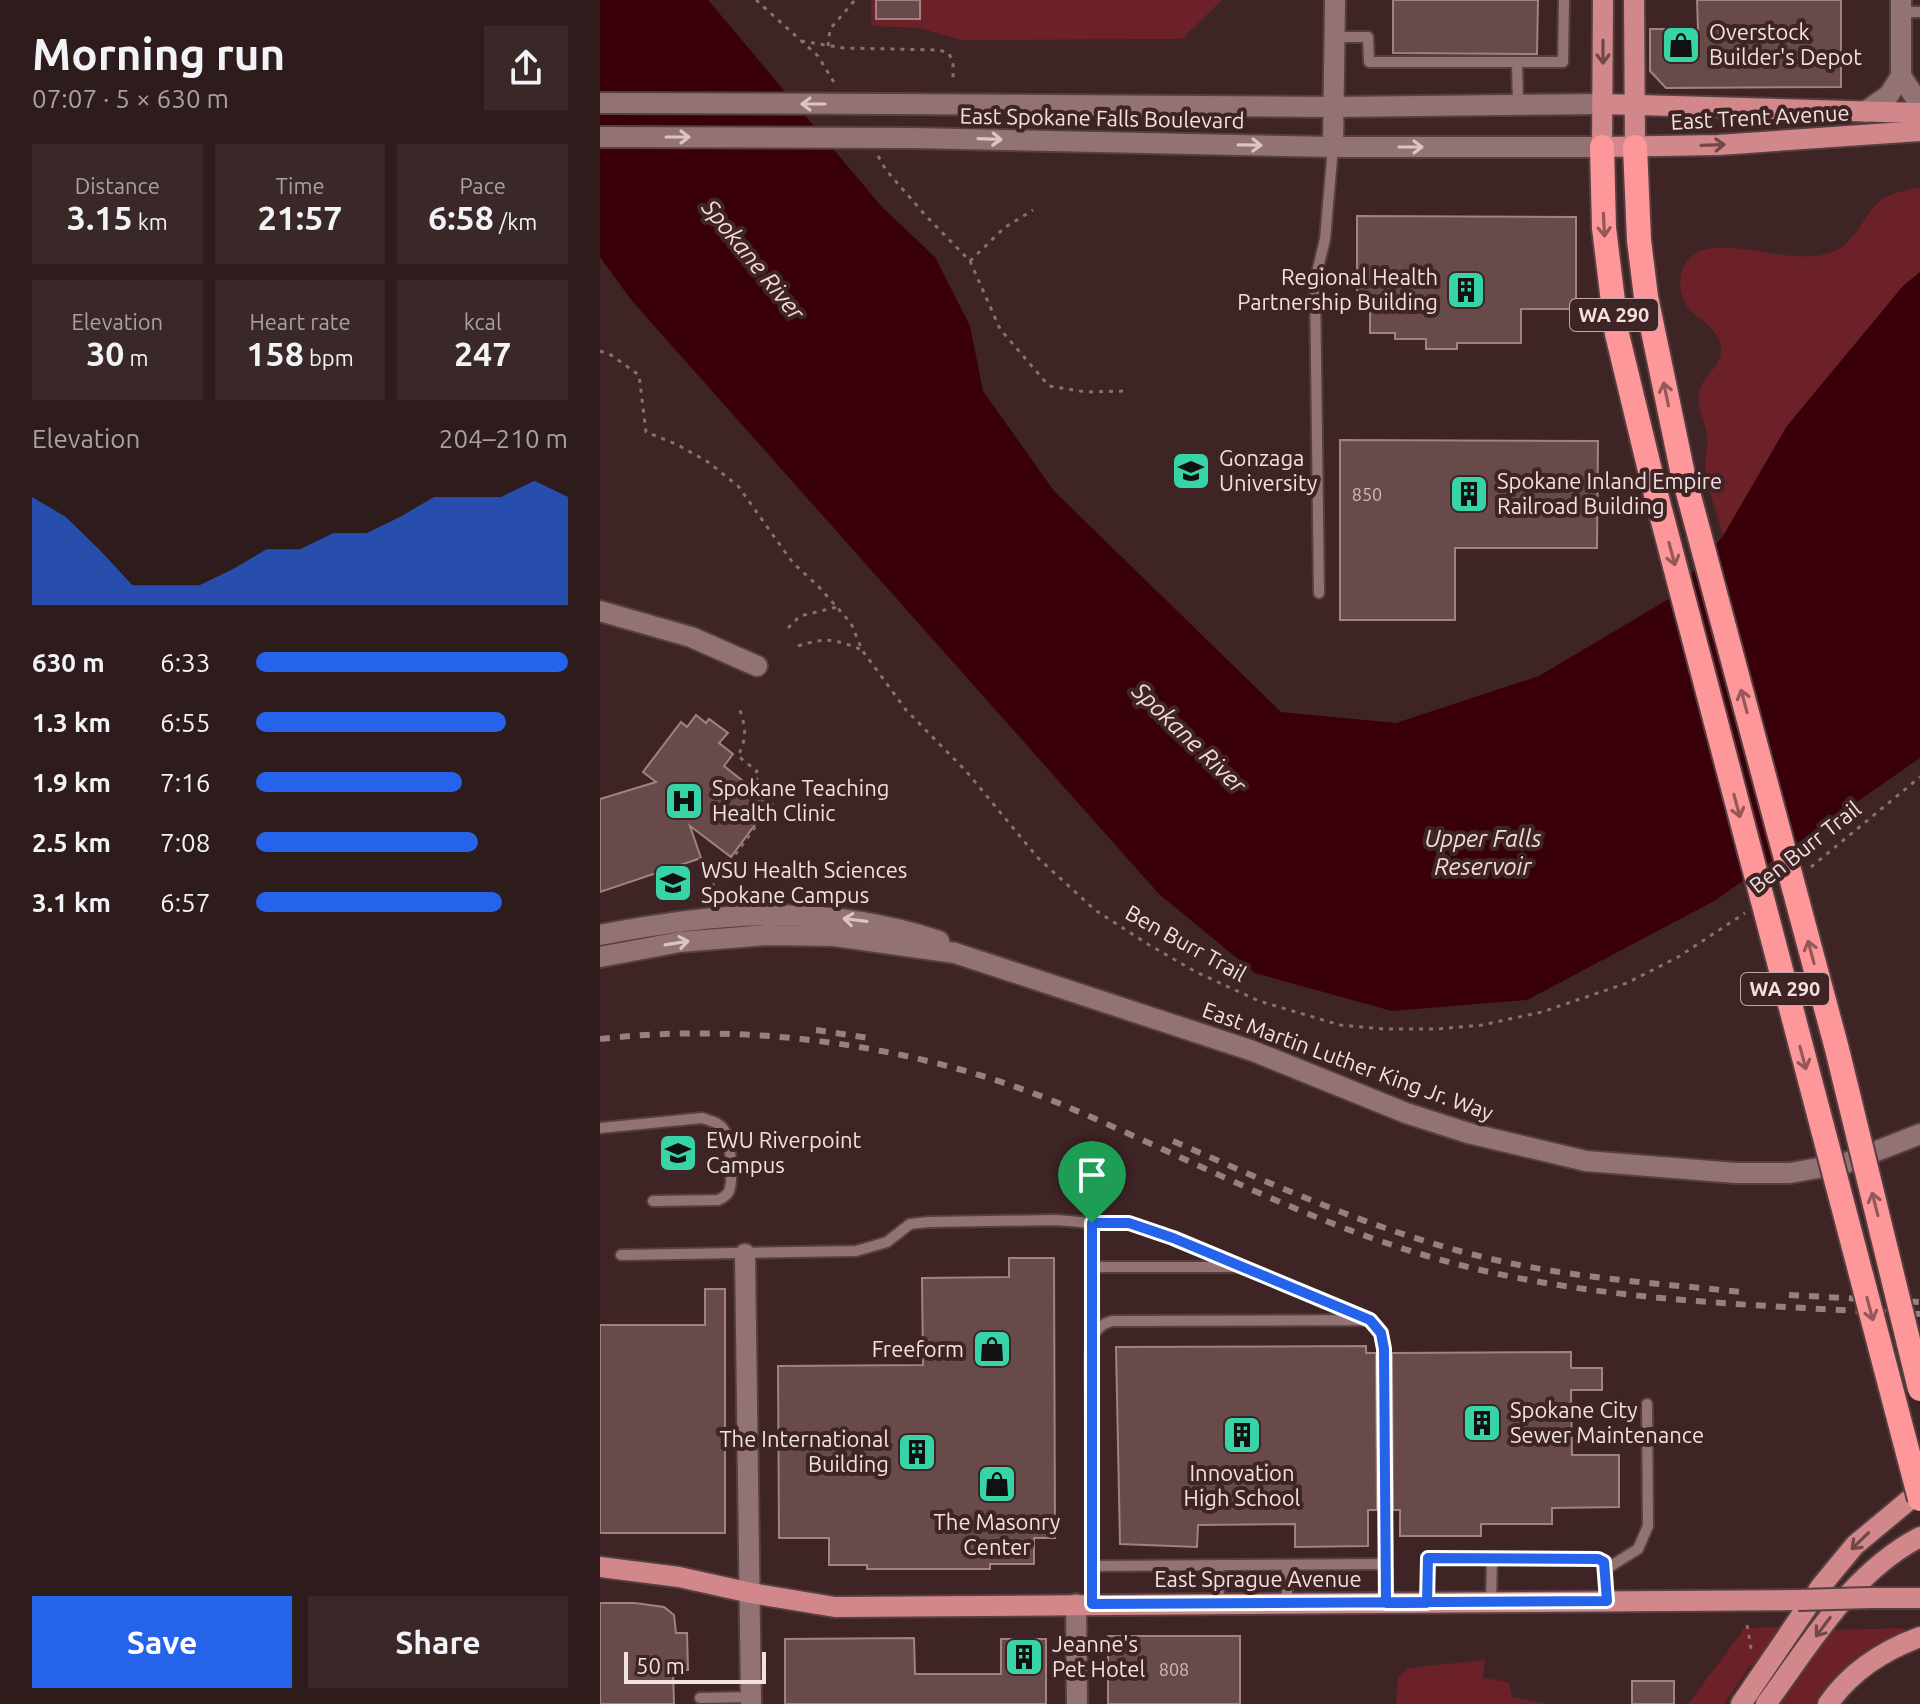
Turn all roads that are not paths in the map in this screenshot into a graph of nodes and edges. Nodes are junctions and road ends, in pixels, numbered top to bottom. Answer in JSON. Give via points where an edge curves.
{"nodes":[{"id":1,"x":1335,"y":0,"type":"edge"},
{"id":2,"x":1564,"y":0,"type":"edge"},
{"id":3,"x":1603,"y":0,"type":"edge"},
{"id":4,"x":1634,"y":0,"type":"edge"},
{"id":5,"x":1908,"y":8,"type":"edge"},
{"id":6,"x":1335,"y":37,"type":"junction"},
{"id":7,"x":1517,"y":62,"type":"junction"},
{"id":8,"x":1901,"y":76,"type":"junction"},
{"id":9,"x":600,"y":103,"type":"edge"},
{"id":10,"x":1602,"y":104,"type":"junction"},
{"id":11,"x":1635,"y":104,"type":"junction"},
{"id":12,"x":1518,"y":105,"type":"junction"},
{"id":13,"x":1920,"y":105,"type":"edge"},
{"id":14,"x":1334,"y":107,"type":"junction"},
{"id":15,"x":1865,"y":112,"type":"junction"},
{"id":16,"x":1920,"y":113,"type":"edge"},
{"id":17,"x":1920,"y":131,"type":"edge"},
{"id":18,"x":600,"y":137,"type":"edge"},
{"id":19,"x":1333,"y":147,"type":"junction"},
{"id":20,"x":1602,"y":147,"type":"junction"},
{"id":21,"x":1635,"y":147,"type":"junction"},
{"id":22,"x":1319,"y":593,"type":"dead end"},
{"id":23,"x":600,"y":611,"type":"edge"},
{"id":24,"x":757,"y":666,"type":"dead end"},
{"id":25,"x":600,"y":935,"type":"edge"},
{"id":26,"x":955,"y":953,"type":"junction"},
{"id":27,"x":600,"y":957,"type":"edge"},
{"id":28,"x":600,"y":1128,"type":"edge"},
{"id":29,"x":1920,"y":1134,"type":"edge"},
{"id":30,"x":653,"y":1201,"type":"dead end"},
{"id":31,"x":1092,"y":1223,"type":"junction"},
{"id":32,"x":745,"y":1254,"type":"junction"},
{"id":33,"x":621,"y":1255,"type":"dead end"},
{"id":34,"x":1092,"y":1267,"type":"junction"},
{"id":35,"x":1246,"y":1267,"type":"junction"},
{"id":36,"x":1370,"y":1320,"type":"junction"},
{"id":37,"x":1094,"y":1332,"type":"junction"},
{"id":38,"x":1920,"y":1389,"type":"edge"},
{"id":39,"x":1647,"y":1404,"type":"dead end"},
{"id":40,"x":1920,"y":1491,"type":"edge"},
{"id":41,"x":1920,"y":1499,"type":"edge"},
{"id":42,"x":1920,"y":1537,"type":"edge"},
{"id":43,"x":1492,"y":1557,"type":"junction"},
{"id":44,"x":1386,"y":1564,"type":"junction"},
{"id":45,"x":1218,"y":1565,"type":"junction"},
{"id":46,"x":1287,"y":1565,"type":"junction"},
{"id":47,"x":1091,"y":1566,"type":"junction"},
{"id":48,"x":600,"y":1567,"type":"edge"},
{"id":49,"x":1606,"y":1569,"type":"junction"},
{"id":50,"x":751,"y":1593,"type":"junction"},
{"id":51,"x":1920,"y":1598,"type":"edge"},
{"id":52,"x":1607,"y":1601,"type":"junction"},
{"id":53,"x":1491,"y":1602,"type":"junction"},
{"id":54,"x":1386,"y":1603,"type":"junction"},
{"id":55,"x":1427,"y":1603,"type":"junction"},
{"id":56,"x":1084,"y":1604,"type":"junction"},
{"id":57,"x":1219,"y":1604,"type":"junction"},
{"id":58,"x":1287,"y":1604,"type":"junction"},
{"id":59,"x":1920,"y":1637,"type":"edge"},
{"id":60,"x":700,"y":1698,"type":"dead end"},
{"id":61,"x":751,"y":1701,"type":"edge"},
{"id":62,"x":1077,"y":1704,"type":"edge"},
{"id":63,"x":1741,"y":1704,"type":"edge"},
{"id":64,"x":1766,"y":1704,"type":"edge"},
{"id":65,"x":1828,"y":1704,"type":"edge"}],
"edges":[{"from":1,"to":6,"type":"street"},
{"from":2,"to":7,"type":"lane","via":[[1563,62]]},
{"from":3,"to":10,"type":"main road","one_way":true},
{"from":4,"to":11,"type":"main road"},
{"from":5,"to":8,"type":"street"},
{"from":6,"to":7,"type":"lane","via":[[1368,37],[1369,62]]},
{"from":6,"to":14,"type":"street"},
{"from":7,"to":12,"type":"lane"},
{"from":8,"to":13,"type":"street"},
{"from":8,"to":15,"type":"street","via":[[1889,95]]},
{"from":14,"to":9,"type":"street","name":"East Spokane Falls Boulevard","one_way":true,"bridge":true},
{"from":10,"to":11,"type":"main road","name":"East Trent Avenue"},
{"from":10,"to":12,"type":"street","name":"East Spokane Falls Boulevard"},
{"from":10,"to":20,"type":"main road","number":"WA 290"},
{"from":11,"to":15,"type":"main road","name":"East Trent Avenue"},
{"from":11,"to":21,"type":"main road"},
{"from":12,"to":14,"type":"street","name":"East Spokane Falls Boulevard"},
{"from":14,"to":19,"type":"street"},
{"from":15,"to":16,"type":"main road","name":"East Trent Avenue"},
{"from":21,"to":17,"type":"main road","name":"East Trent Avenue","one_way":true},
{"from":18,"to":19,"type":"street","name":"East Spokane Falls Boulevard","one_way":true,"bridge":true},
{"from":19,"to":20,"type":"street","name":"East Spokane Falls Boulevard","one_way":true},
{"from":19,"to":22,"type":"lane","via":[[1325,239],[1315,281]]},
{"from":20,"to":21,"type":"main road","name":"East Trent Avenue"},
{"from":20,"to":41,"type":"highway","number":"WA 290","one_way":true,"bridge":true,"via":[[1604,228],[1617,334]]},
{"from":38,"to":21,"type":"highway","number":"WA 290","one_way":true,"bridge":true,"via":[[1837,1049],[1682,470],[1646,297]]},
{"from":23,"to":24,"type":"street","via":[[691,637]]},
{"from":26,"to":25,"type":"street","name":"East Martin Luther King Jr. Way","one_way":true,"via":[[942,942],[870,922],[788,914],[695,918]]},
{"from":27,"to":26,"type":"street","name":"East Martin Luther King Jr. Way","one_way":true,"via":[[680,942],[766,935],[834,936]]},
{"from":26,"to":29,"type":"street","name":"East Martin Luther King Jr. Way","via":[[1253,1051],[1406,1113],[1586,1161],[1790,1173],[1846,1163]]},
{"from":28,"to":30,"type":"lane","via":[[702,1118],[725,1130],[730,1143],[726,1196]]},
{"from":31,"to":32,"type":"lane","via":[[929,1222],[910,1224],[887,1242],[856,1251]]},
{"from":31,"to":34,"type":"lane"},
{"from":31,"to":35,"type":"lane","via":[[1129,1223]]},
{"from":32,"to":33,"type":"lane"},
{"from":32,"to":50,"type":"street"},
{"from":34,"to":35,"type":"lane"},
{"from":34,"to":37,"type":"lane"},
{"from":35,"to":36,"type":"lane"},
{"from":36,"to":37,"type":"lane","via":[[1112,1321]]},
{"from":36,"to":44,"type":"lane","via":[[1381,1333],[1384,1349]]},
{"from":37,"to":47,"type":"lane"},
{"from":39,"to":49,"type":"lane","via":[[1648,1526],[1638,1549]]},
{"from":40,"to":63,"type":"main road","one_way":true,"via":[[1855,1545]]},
{"from":42,"to":64,"type":"main road","one_way":true,"via":[[1886,1556],[1850,1591]]},
{"from":43,"to":49,"type":"lane","via":[[1591,1557],[1604,1562]]},
{"from":43,"to":53,"type":"lane"},
{"from":43,"to":55,"type":"lane","via":[[1428,1558]]},
{"from":44,"to":46,"type":"lane"},
{"from":44,"to":54,"type":"lane"},
{"from":45,"to":46,"type":"lane"},
{"from":45,"to":47,"type":"lane"},
{"from":45,"to":57,"type":"lane"},
{"from":46,"to":58,"type":"lane"},
{"from":47,"to":56,"type":"lane"},
{"from":48,"to":50,"type":"main road","name":"East Sprague Avenue"},
{"from":49,"to":52,"type":"lane"},
{"from":50,"to":56,"type":"main road","name":"East Sprague Avenue","via":[[835,1607]]},
{"from":50,"to":61,"type":"street"},
{"from":51,"to":52,"type":"main road","name":"East Sprague Avenue","bridge":true},
{"from":52,"to":53,"type":"main road","name":"East Sprague Avenue"},
{"from":53,"to":55,"type":"main road","name":"East Sprague Avenue"},
{"from":54,"to":55,"type":"main road","name":"East Sprague Avenue"},
{"from":54,"to":58,"type":"main road","name":"East Sprague Avenue"},
{"from":56,"to":57,"type":"main road","name":"East Sprague Avenue"},
{"from":56,"to":62,"type":"street"},
{"from":57,"to":58,"type":"main road","name":"East Sprague Avenue"},
{"from":59,"to":65,"type":"main road","via":[[1873,1659]]},
{"from":60,"to":61,"type":"lane"}]}
